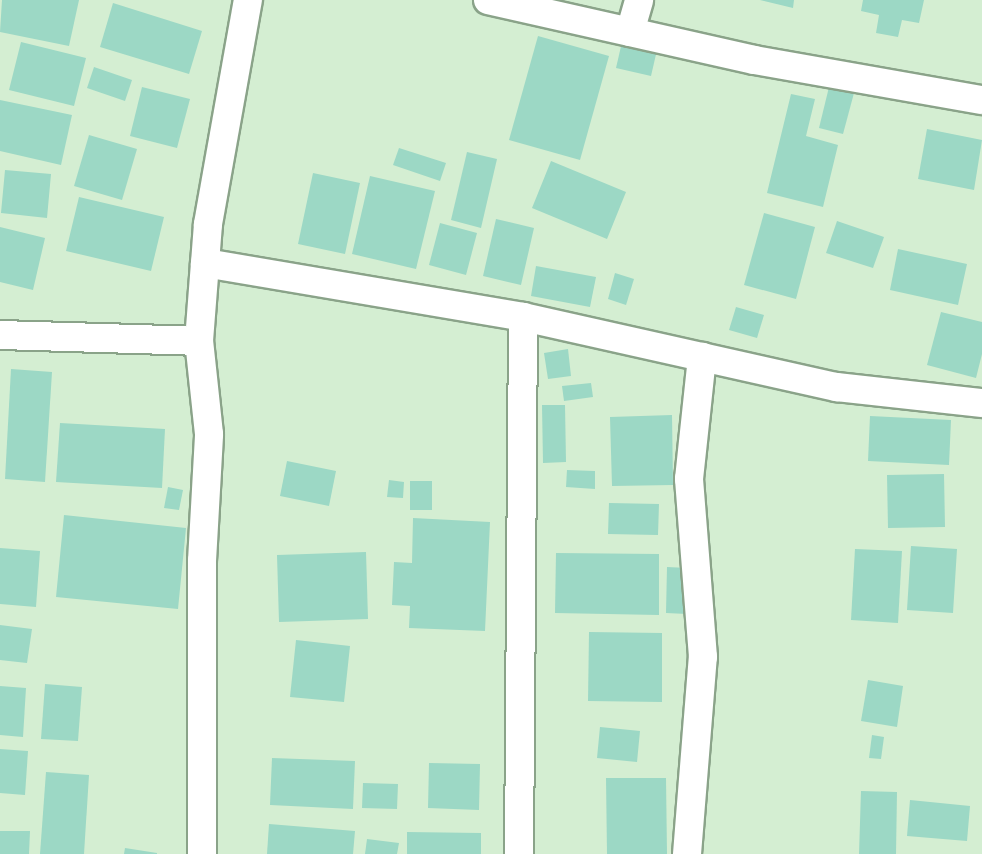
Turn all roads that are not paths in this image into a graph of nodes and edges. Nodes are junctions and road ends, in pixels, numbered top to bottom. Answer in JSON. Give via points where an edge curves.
{"nodes":[{"id":1,"x":248,"y":0,"type":"edge"},
{"id":2,"x":488,"y":0,"type":"edge"},
{"id":3,"x":639,"y":0,"type":"edge"},
{"id":4,"x":630,"y":32,"type":"junction"},
{"id":5,"x":982,"y":100,"type":"edge"},
{"id":6,"x":205,"y":263,"type":"junction"},
{"id":7,"x":523,"y":317,"type":"junction"},
{"id":8,"x":0,"y":335,"type":"edge"},
{"id":9,"x":199,"y":341,"type":"junction"},
{"id":10,"x":702,"y":357,"type":"junction"},
{"id":11,"x":982,"y":403,"type":"edge"},
{"id":12,"x":202,"y":854,"type":"edge"},
{"id":13,"x":519,"y":854,"type":"edge"},
{"id":14,"x":687,"y":854,"type":"edge"}],
"edges":[{"from":1,"to":6,"type":"street","via":[[208,224]]},
{"from":2,"to":4,"type":"street"},
{"from":3,"to":4,"type":"street"},
{"from":4,"to":5,"type":"street","via":[[754,60]]},
{"from":6,"to":7,"type":"street"},
{"from":6,"to":9,"type":"street"},
{"from":7,"to":10,"type":"street"},
{"from":7,"to":13,"type":"street"},
{"from":8,"to":9,"type":"street"},
{"from":9,"to":12,"type":"street","via":[[208,434],[202,561]]},
{"from":10,"to":11,"type":"street","via":[[837,387]]},
{"from":10,"to":14,"type":"street","via":[[689,479],[703,657]]}]}
